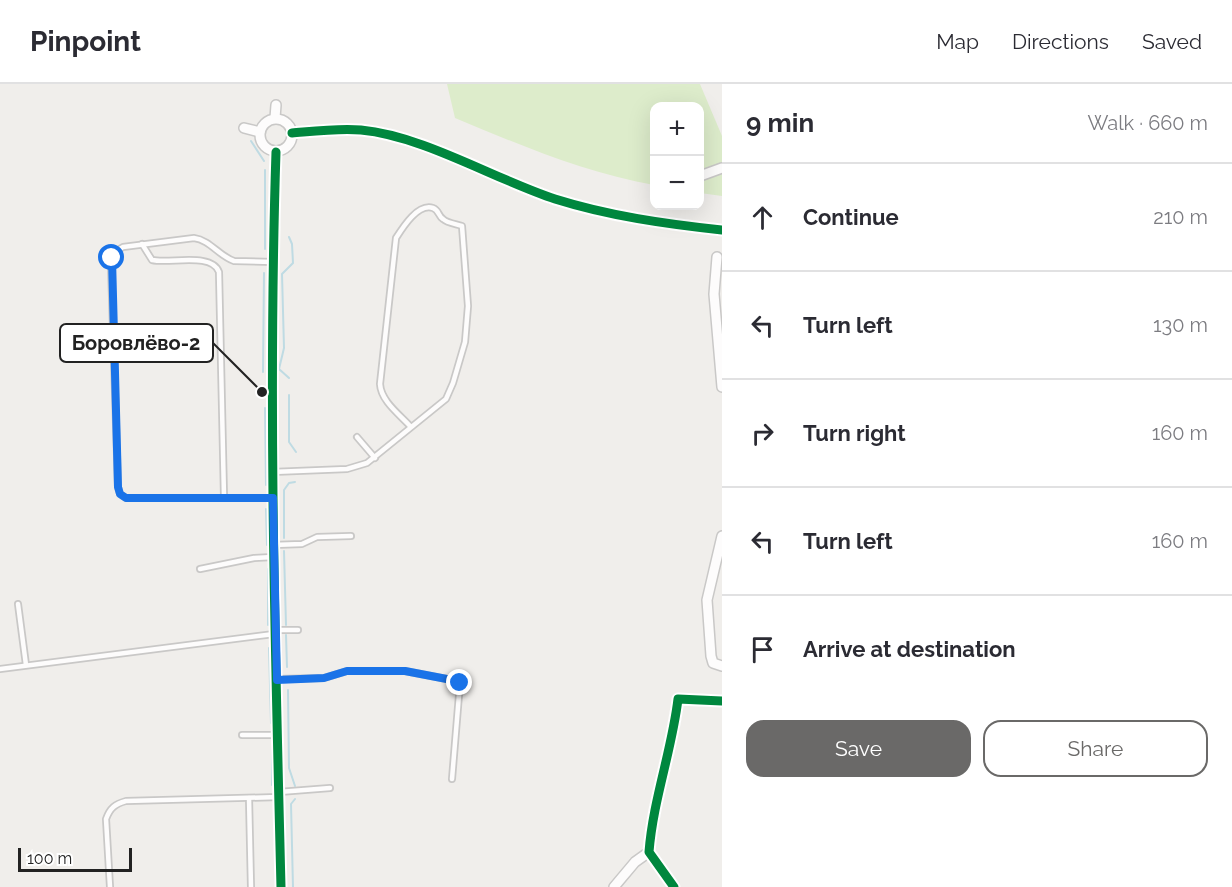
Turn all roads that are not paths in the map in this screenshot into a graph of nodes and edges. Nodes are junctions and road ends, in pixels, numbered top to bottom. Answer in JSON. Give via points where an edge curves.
{"nodes":[{"id":1,"x":276,"y":105,"type":"dead end"},
{"id":2,"x":275,"y":118,"type":"junction"},
{"id":3,"x":244,"y":128,"type":"dead end"},
{"id":4,"x":260,"y":132,"type":"junction"},
{"id":5,"x":292,"y":133,"type":"junction"},
{"id":6,"x":276,"y":152,"type":"junction"},
{"id":7,"x":722,"y":168,"type":"edge"},
{"id":8,"x":704,"y":174,"type":"edge"},
{"id":9,"x":722,"y":230,"type":"edge"},
{"id":10,"x":142,"y":244,"type":"junction"},
{"id":11,"x":717,"y":257,"type":"dead end"},
{"id":12,"x":273,"y":262,"type":"junction"},
{"id":13,"x":722,"y":387,"type":"edge"},
{"id":14,"x":410,"y":426,"type":"junction"},
{"id":15,"x":357,"y":437,"type":"dead end"},
{"id":16,"x":375,"y":458,"type":"junction"},
{"id":17,"x":272,"y":472,"type":"junction"},
{"id":18,"x":224,"y":497,"type":"junction"},
{"id":19,"x":273,"y":498,"type":"junction"},
{"id":20,"x":351,"y":536,"type":"dead end"},
{"id":21,"x":722,"y":536,"type":"edge"},
{"id":22,"x":273,"y":545,"type":"junction"},
{"id":23,"x":273,"y":557,"type":"junction"},
{"id":24,"x":200,"y":569,"type":"dead end"},
{"id":25,"x":18,"y":604,"type":"dead end"},
{"id":26,"x":298,"y":630,"type":"dead end"},
{"id":27,"x":275,"y":632,"type":"junction"},
{"id":28,"x":26,"y":665,"type":"junction"},
{"id":29,"x":722,"y":666,"type":"edge"},
{"id":30,"x":0,"y":669,"type":"edge"},
{"id":31,"x":277,"y":680,"type":"junction"},
{"id":32,"x":722,"y":701,"type":"edge"},
{"id":33,"x":242,"y":735,"type":"dead end"},
{"id":34,"x":278,"y":735,"type":"junction"},
{"id":35,"x":452,"y":779,"type":"dead end"},
{"id":36,"x":330,"y":788,"type":"dead end"},
{"id":37,"x":279,"y":794,"type":"junction"},
{"id":38,"x":249,"y":798,"type":"junction"},
{"id":39,"x":649,"y":852,"type":"junction"},
{"id":40,"x":110,"y":887,"type":"edge"},
{"id":41,"x":250,"y":887,"type":"edge"},
{"id":42,"x":281,"y":887,"type":"edge"},
{"id":43,"x":614,"y":887,"type":"edge"},
{"id":44,"x":674,"y":887,"type":"edge"}],
"edges":[{"from":1,"to":2,"type":"street"},
{"from":2,"to":4,"type":"street","via":[[265,123]]},
{"from":2,"to":5,"type":"street","via":[[286,121]]},
{"from":3,"to":4,"type":"street"},
{"from":4,"to":6,"type":"street","via":[[262,144]]},
{"from":5,"to":6,"type":"street","via":[[290,145]]},
{"from":5,"to":9,"type":"street","via":[[359,130],[395,137],[577,205]]},
{"from":6,"to":12,"type":"street"},
{"from":7,"to":8,"type":"street"},
{"from":10,"to":12,"type":"lane","via":[[199,238],[229,259]]},
{"from":10,"to":18,"type":"lane","via":[[152,260],[208,261],[219,272]]},
{"from":10,"to":18,"type":"lane","via":[[119,249],[111,266],[118,491],[126,498]]},
{"from":11,"to":13,"type":"street","via":[[714,294]]},
{"from":12,"to":17,"type":"street"},
{"from":14,"to":14,"type":"lane","via":[[446,399],[465,342],[468,306],[462,226],[443,219],[431,207],[418,211],[396,238],[380,384],[385,398]]},
{"from":14,"to":16,"type":"lane"},
{"from":15,"to":16,"type":"lane"},
{"from":16,"to":17,"type":"lane","via":[[347,469]]},
{"from":17,"to":19,"type":"street"},
{"from":18,"to":19,"type":"lane"},
{"from":19,"to":22,"type":"street"},
{"from":20,"to":22,"type":"lane"},
{"from":21,"to":29,"type":"street","via":[[707,600],[711,656],[713,663]]},
{"from":22,"to":23,"type":"street"},
{"from":23,"to":24,"type":"lane"},
{"from":23,"to":27,"type":"street"},
{"from":25,"to":28,"type":"lane"},
{"from":26,"to":27,"type":"lane"},
{"from":27,"to":28,"type":"lane"},
{"from":27,"to":31,"type":"street"},
{"from":28,"to":30,"type":"lane"},
{"from":31,"to":34,"type":"street"},
{"from":31,"to":35,"type":"lane","via":[[324,678],[347,671],[405,671],[460,683]]},
{"from":32,"to":39,"type":"street","via":[[678,699]]},
{"from":33,"to":34,"type":"lane"},
{"from":34,"to":37,"type":"street"},
{"from":36,"to":37,"type":"lane"},
{"from":37,"to":38,"type":"lane"},
{"from":37,"to":42,"type":"street"},
{"from":38,"to":40,"type":"lane","via":[[117,804],[106,819]]},
{"from":38,"to":41,"type":"lane"},
{"from":39,"to":43,"type":"street"},
{"from":39,"to":44,"type":"street"}]}
